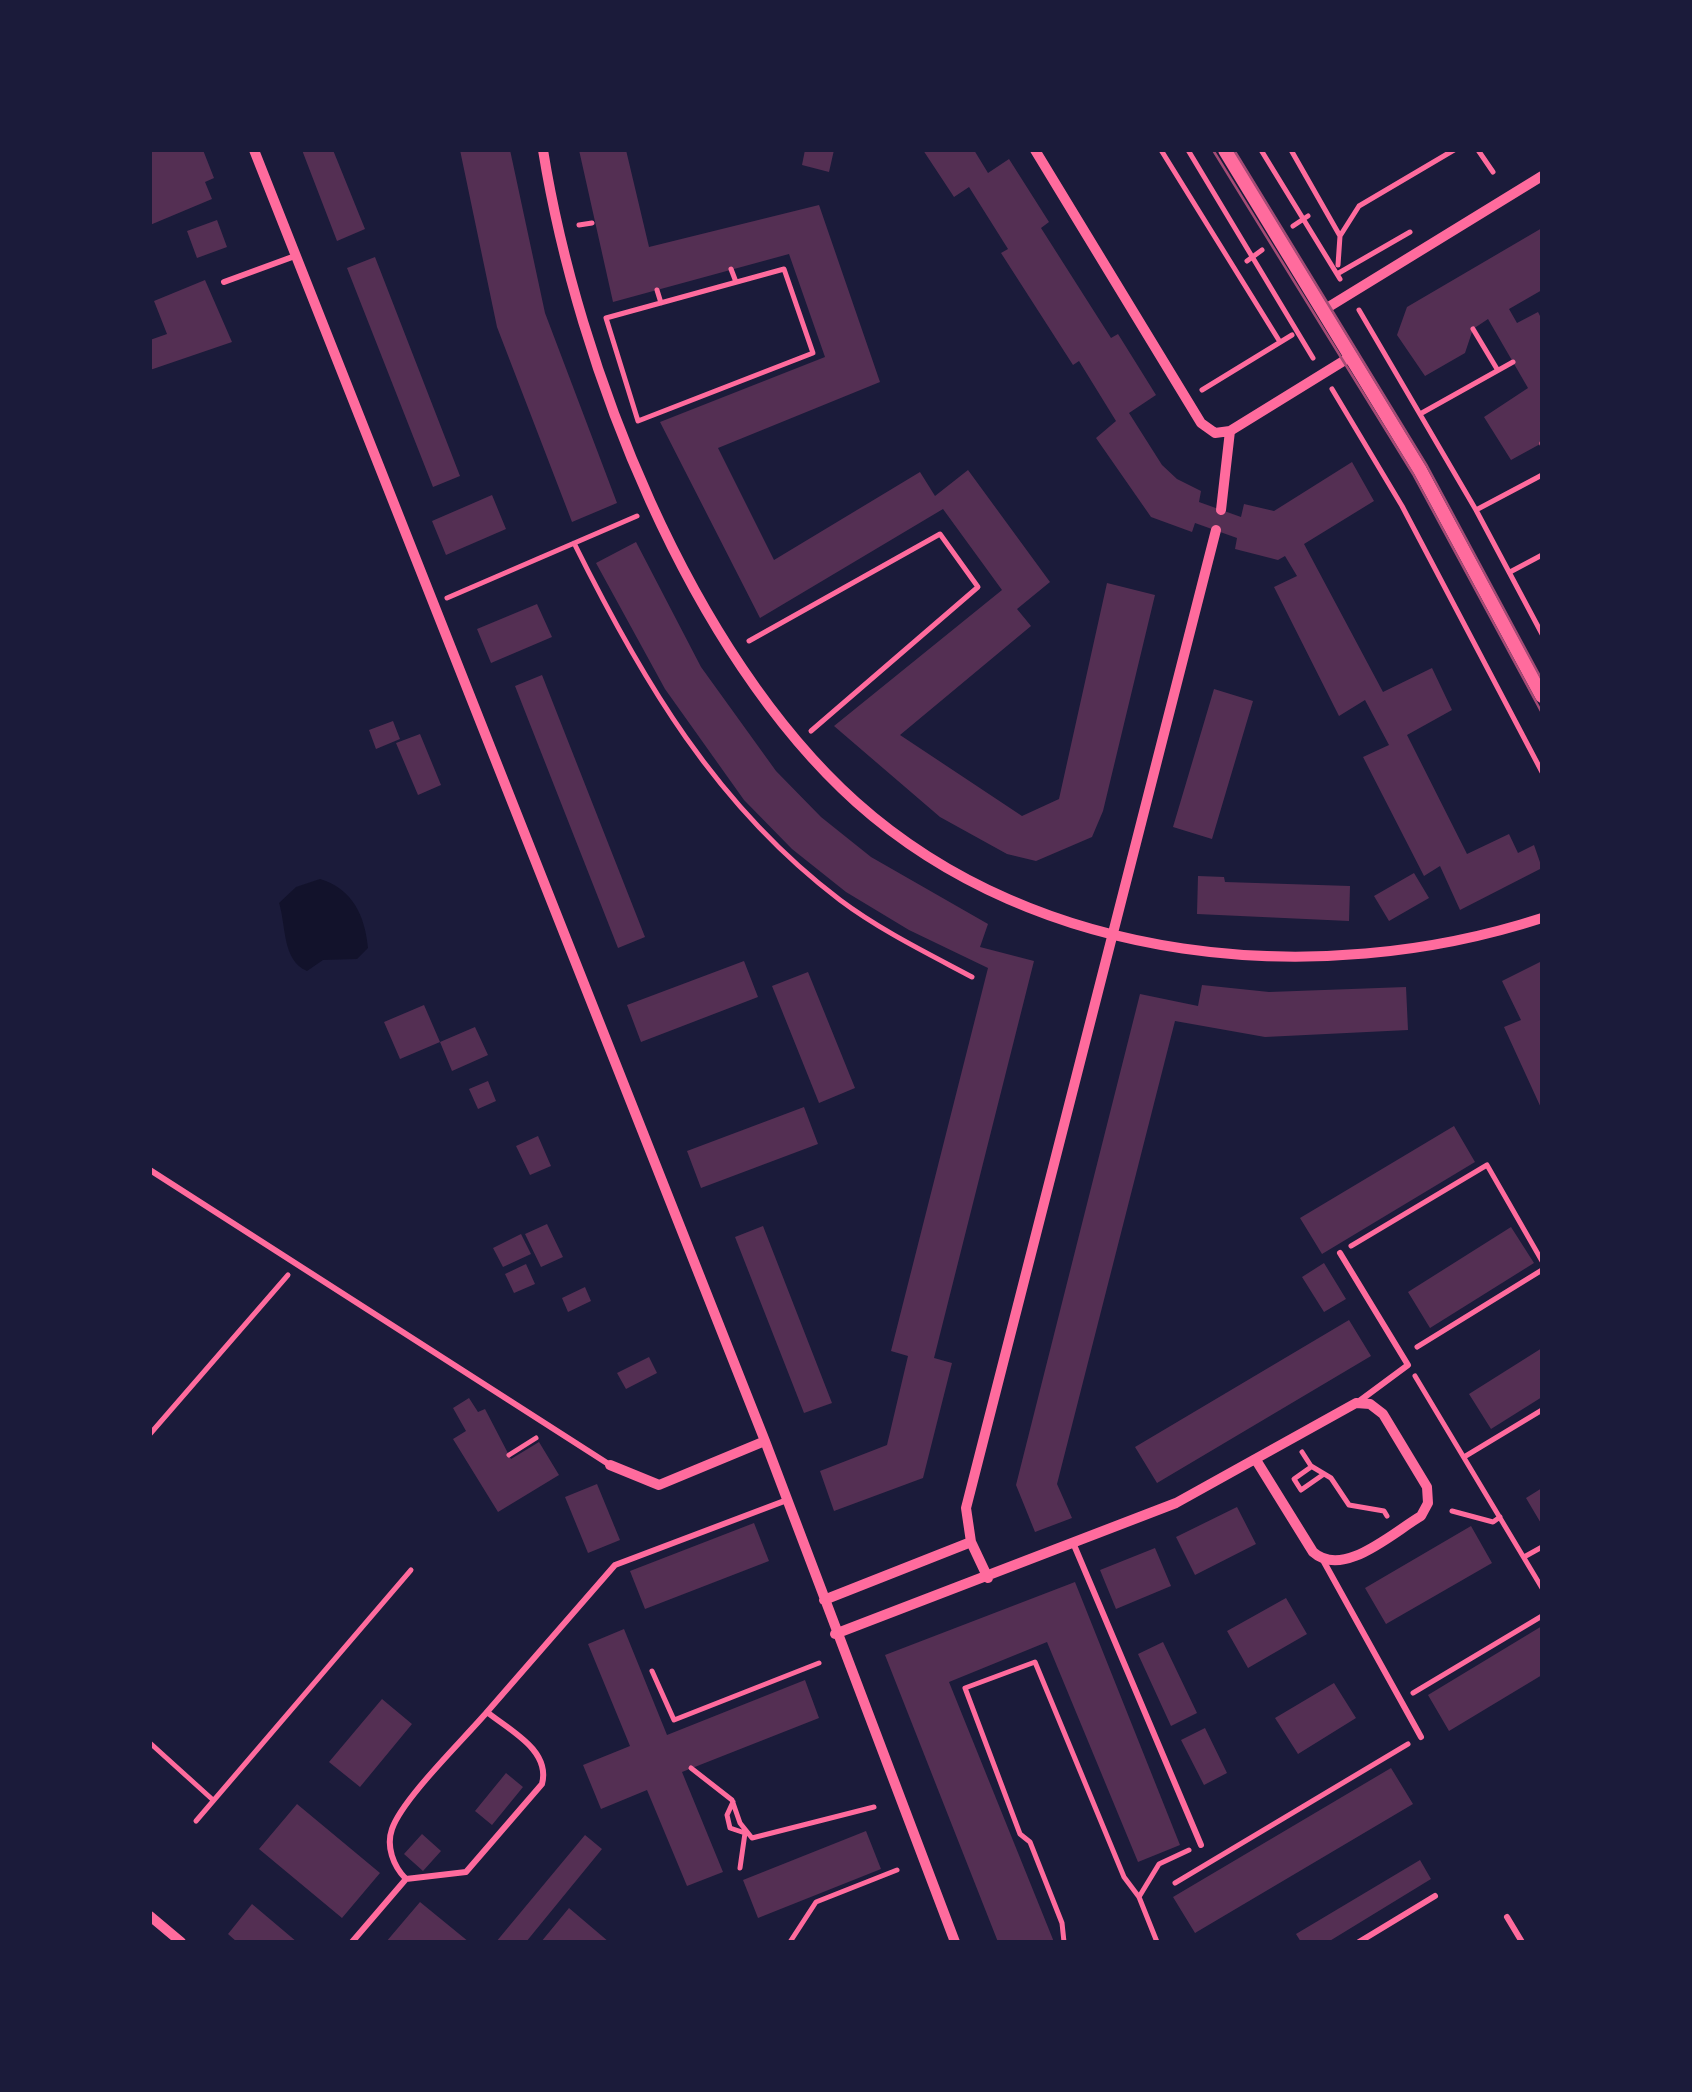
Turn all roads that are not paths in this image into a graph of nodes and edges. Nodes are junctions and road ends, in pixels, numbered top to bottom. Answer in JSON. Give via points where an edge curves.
{"nodes":[{"id":1,"x":254,"y":150,"type":"edge"},
{"id":2,"x":543,"y":150,"type":"edge"},
{"id":3,"x":1035,"y":150,"type":"edge"},
{"id":4,"x":1226,"y":150,"type":"edge"},
{"id":5,"x":1542,"y":176,"type":"edge"},
{"id":6,"x":296,"y":256,"type":"junction"},
{"id":7,"x":224,"y":282,"type":"dead end"},
{"id":8,"x":1322,"y":311,"type":"junction"},
{"id":9,"x":1350,"y":356,"type":"junction"},
{"id":10,"x":1230,"y":432,"type":"junction"},
{"id":11,"x":1220,"y":510,"type":"dead end"},
{"id":12,"x":1216,"y":530,"type":"dead end"},
{"id":13,"x":1542,"y":696,"type":"edge"},
{"id":14,"x":1542,"y":918,"type":"edge"},
{"id":15,"x":1115,"y":936,"type":"junction"},
{"id":16,"x":150,"y":1170,"type":"edge"},
{"id":17,"x":1340,"y":1253,"type":"road end"},
{"id":18,"x":1356,"y":1403,"type":"junction"},
{"id":19,"x":766,"y":1441,"type":"junction"},
{"id":20,"x":1256,"y":1460,"type":"junction"},
{"id":21,"x":610,"y":1465,"type":"joint"},
{"id":22,"x":787,"y":1500,"type":"junction"},
{"id":23,"x":970,"y":1542,"type":"junction"},
{"id":24,"x":1074,"y":1545,"type":"junction"},
{"id":25,"x":1324,"y":1562,"type":"junction"},
{"id":26,"x":988,"y":1578,"type":"junction"},
{"id":27,"x":824,"y":1600,"type":"junction"},
{"id":28,"x":835,"y":1634,"type":"junction"},
{"id":29,"x":487,"y":1712,"type":"junction"},
{"id":30,"x":1421,"y":1736,"type":"road end"},
{"id":31,"x":1200,"y":1844,"type":"road end"},
{"id":32,"x":406,"y":1879,"type":"junction"},
{"id":33,"x":1434,"y":1896,"type":"dead end"},
{"id":34,"x":150,"y":1916,"type":"edge"},
{"id":35,"x":1507,"y":1917,"type":"dead end"},
{"id":36,"x":181,"y":1942,"type":"edge"},
{"id":37,"x":352,"y":1942,"type":"edge"},
{"id":38,"x":955,"y":1942,"type":"edge"},
{"id":39,"x":1359,"y":1942,"type":"edge"},
{"id":40,"x":1522,"y":1942,"type":"edge"}],
"edges":[{"from":1,"to":6,"type":"street"},
{"from":2,"to":15,"type":"street","via":[[594,358],[655,505],[745,672],[858,804],[1013,900]]},
{"from":3,"to":10,"type":"street","via":[[1201,423],[1214,433]]},
{"from":4,"to":8,"type":"street"},
{"from":5,"to":8,"type":"street"},
{"from":6,"to":7,"type":"lane"},
{"from":6,"to":19,"type":"street"},
{"from":8,"to":9,"type":"street"},
{"from":9,"to":10,"type":"street"},
{"from":9,"to":13,"type":"street"},
{"from":10,"to":11,"type":"street"},
{"from":12,"to":15,"type":"street"},
{"from":14,"to":15,"type":"street","via":[[1438,946],[1326,956],[1211,951]]},
{"from":15,"to":23,"type":"street","via":[[966,1508]]},
{"from":16,"to":21,"type":"lane"},
{"from":17,"to":18,"type":"lane","via":[[1408,1365]]},
{"from":18,"to":20,"type":"street"},
{"from":18,"to":25,"type":"street","via":[[1383,1414],[1427,1488],[1428,1502],[1421,1516],[1341,1564]]},
{"from":19,"to":21,"type":"street","via":[[659,1485]]},
{"from":19,"to":22,"type":"street"},
{"from":20,"to":24,"type":"street","via":[[1176,1504]]},
{"from":20,"to":25,"type":"street"},
{"from":22,"to":27,"type":"street"},
{"from":22,"to":29,"type":"lane","via":[[615,1565]]},
{"from":23,"to":26,"type":"street"},
{"from":23,"to":27,"type":"street"},
{"from":24,"to":26,"type":"street"},
{"from":24,"to":31,"type":"lane"},
{"from":25,"to":30,"type":"lane"},
{"from":26,"to":28,"type":"street"},
{"from":27,"to":28,"type":"street"},
{"from":28,"to":38,"type":"street"},
{"from":29,"to":32,"type":"lane","via":[[397,1818],[390,1842]]},
{"from":29,"to":32,"type":"lane","via":[[538,1754],[542,1784],[466,1872]]},
{"from":32,"to":37,"type":"lane"},
{"from":33,"to":39,"type":"lane"},
{"from":34,"to":36,"type":"street"},
{"from":35,"to":40,"type":"lane"}]}
